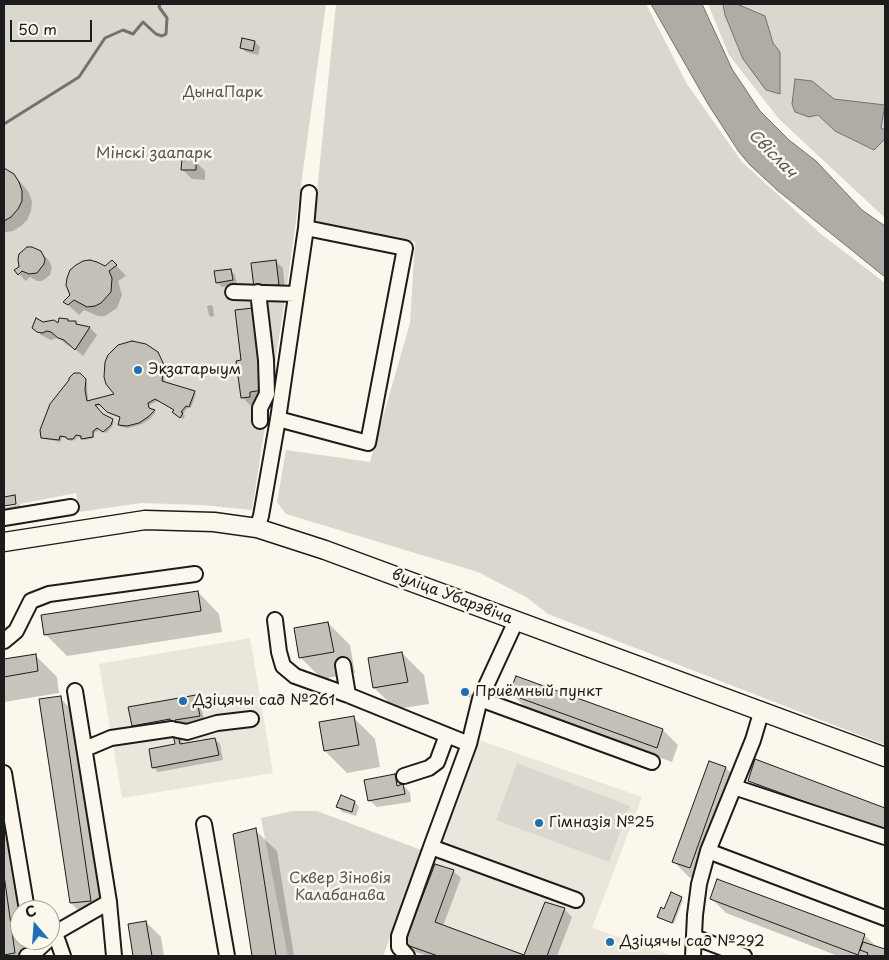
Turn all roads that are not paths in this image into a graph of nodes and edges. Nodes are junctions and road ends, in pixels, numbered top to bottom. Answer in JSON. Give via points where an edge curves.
{"nodes":[{"id":1,"x":309,"y":193,"type":"dead end"},
{"id":2,"x":306,"y":228,"type":"junction"},
{"id":3,"x":233,"y":292,"type":"dead end"},
{"id":4,"x":258,"y":292,"type":"junction"},
{"id":5,"x":296,"y":294,"type":"junction"},
{"id":6,"x":278,"y":423,"type":"junction"},
{"id":7,"x":71,"y":507,"type":"dead end"},
{"id":8,"x":4,"y":518,"type":"edge"},
{"id":9,"x":257,"y":528,"type":"junction"},
{"id":10,"x":4,"y":542,"type":"edge"},
{"id":11,"x":195,"y":574,"type":"dead end"},
{"id":12,"x":275,"y":620,"type":"dead end"},
{"id":13,"x":516,"y":621,"type":"junction"},
{"id":14,"x":4,"y":641,"type":"edge"},
{"id":15,"x":343,"y":665,"type":"dead end"},
{"id":16,"x":75,"y":691,"type":"dead end"},
{"id":17,"x":348,"y":695,"type":"junction"},
{"id":18,"x":480,"y":700,"type":"junction"},
{"id":19,"x":761,"y":712,"type":"junction"},
{"id":20,"x":251,"y":719,"type":"dead end"},
{"id":21,"x":447,"y":736,"type":"junction"},
{"id":22,"x":469,"y":744,"type":"junction"},
{"id":23,"x":85,"y":749,"type":"junction"},
{"id":24,"x":885,"y":757,"type":"edge"},
{"id":25,"x":652,"y":762,"type":"dead end"},
{"id":26,"x":4,"y":772,"type":"edge"},
{"id":27,"x":404,"y":776,"type":"dead end"},
{"id":28,"x":734,"y":787,"type":"junction"},
{"id":29,"x":204,"y":824,"type":"dead end"},
{"id":30,"x":885,"y":836,"type":"edge"},
{"id":31,"x":432,"y":847,"type":"junction"},
{"id":32,"x":708,"y":851,"type":"junction"},
{"id":33,"x":25,"y":900,"type":"edge"},
{"id":34,"x":576,"y":900,"type":"dead end"},
{"id":35,"x":109,"y":902,"type":"junction"},
{"id":36,"x":885,"y":918,"type":"edge"},
{"id":37,"x":60,"y":932,"type":"edge"},
{"id":38,"x":694,"y":936,"type":"junction"},
{"id":39,"x":114,"y":956,"type":"edge"},
{"id":40,"x":227,"y":956,"type":"edge"},
{"id":41,"x":406,"y":956,"type":"edge"},
{"id":42,"x":693,"y":956,"type":"edge"},
{"id":43,"x":744,"y":956,"type":"edge"}],
"edges":[{"from":1,"to":2,"type":"lane"},
{"from":2,"to":5,"type":"lane"},
{"from":2,"to":6,"type":"lane","via":[[405,248],[368,443]]},
{"from":3,"to":4,"type":"lane"},
{"from":4,"to":5,"type":"lane"},
{"from":4,"to":6,"type":"lane","via":[[267,394],[256,424]]},
{"from":5,"to":6,"type":"lane"},
{"from":6,"to":9,"type":"lane"},
{"from":7,"to":8,"type":"lane"},
{"from":9,"to":10,"type":"main road","name":"вуліца Убарэвіча","via":[[214,522],[145,520]]},
{"from":9,"to":13,"type":"main road","name":"вуліца Убарэвіча"},
{"from":11,"to":14,"type":"lane","via":[[49,594],[31,601],[16,631]]},
{"from":12,"to":17,"type":"lane","via":[[283,666],[295,676]]},
{"from":13,"to":18,"type":"lane"},
{"from":13,"to":19,"type":"main road","name":"вуліца Убарэвіча"},
{"from":15,"to":17,"type":"lane"},
{"from":16,"to":23,"type":"lane"},
{"from":17,"to":21,"type":"lane"},
{"from":18,"to":22,"type":"lane"},
{"from":18,"to":25,"type":"lane"},
{"from":19,"to":24,"type":"main road","name":"вуліца Убарэвіча"},
{"from":19,"to":28,"type":"lane"},
{"from":20,"to":23,"type":"lane","via":[[217,723],[188,732],[166,729],[111,738]]},
{"from":21,"to":22,"type":"lane"},
{"from":21,"to":27,"type":"lane","via":[[437,762]]},
{"from":22,"to":31,"type":"lane"},
{"from":23,"to":35,"type":"lane"},
{"from":26,"to":33,"type":"lane"},
{"from":28,"to":30,"type":"lane"},
{"from":28,"to":32,"type":"lane"},
{"from":29,"to":40,"type":"lane"},
{"from":31,"to":34,"type":"lane"},
{"from":31,"to":41,"type":"lane","via":[[399,936],[399,946]]},
{"from":32,"to":36,"type":"lane"},
{"from":32,"to":38,"type":"lane","via":[[698,884]]},
{"from":35,"to":37,"type":"lane"},
{"from":35,"to":39,"type":"lane"},
{"from":38,"to":42,"type":"lane"},
{"from":38,"to":43,"type":"lane"}]}
